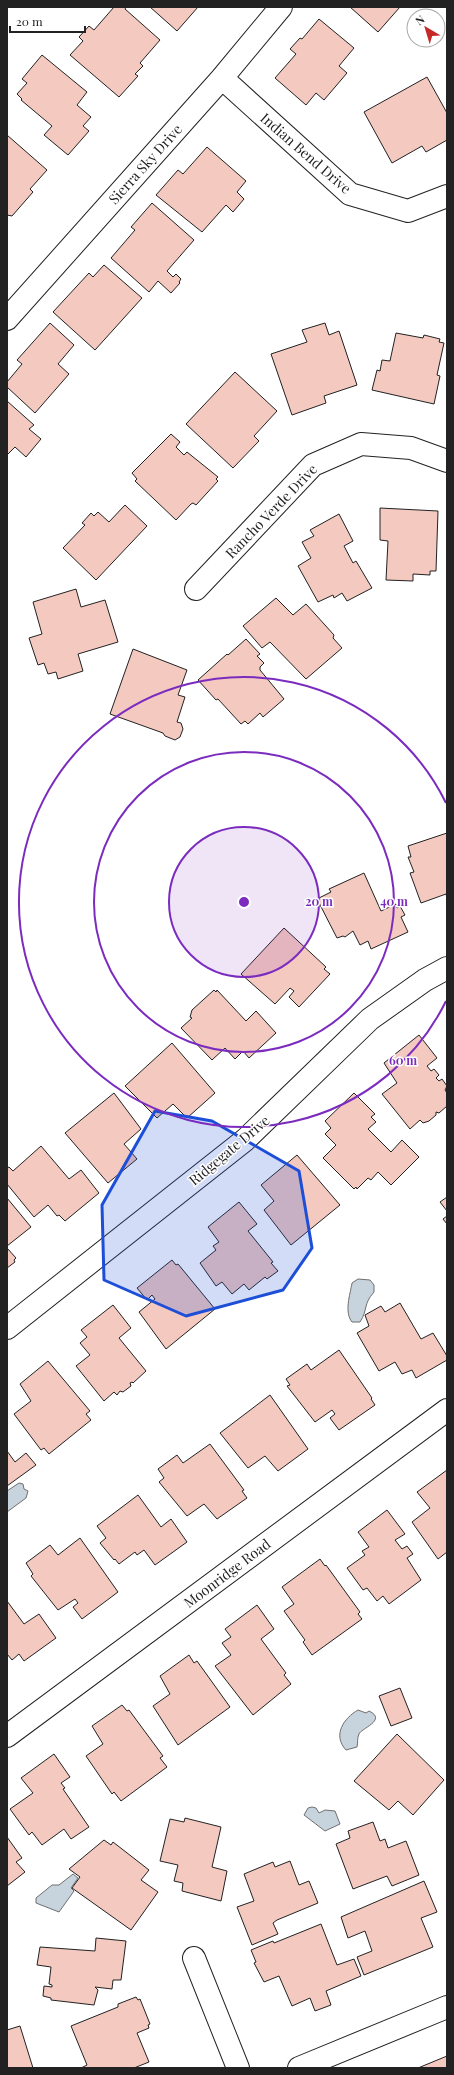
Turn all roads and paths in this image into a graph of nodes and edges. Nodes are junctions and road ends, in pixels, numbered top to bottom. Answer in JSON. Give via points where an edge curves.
{"nodes":[{"id":1,"x":281,"y":7,"type":"edge"},
{"id":2,"x":222,"y":78,"type":"junction"},
{"id":3,"x":447,"y":196,"type":"edge"},
{"id":4,"x":7,"y":319,"type":"edge"},
{"id":5,"x":447,"y":461,"type":"edge"},
{"id":6,"x":196,"y":589,"type":"dead end"},
{"id":7,"x":447,"y":968,"type":"edge"},
{"id":8,"x":7,"y":1328,"type":"edge"},
{"id":9,"x":447,"y":1410,"type":"edge"},
{"id":10,"x":7,"y":1736,"type":"edge"},
{"id":11,"x":194,"y":1958,"type":"dead end"},
{"id":12,"x":447,"y":2007,"type":"edge"},
{"id":13,"x":238,"y":2068,"type":"edge"},
{"id":14,"x":299,"y":2068,"type":"edge"}],
"edges":[{"from":1,"to":2,"type":"street","name":"Sierra Sky Drive"},
{"from":2,"to":3,"type":"street","name":"Indian Bend Drive","via":[[350,194],[408,211]]},
{"from":2,"to":4,"type":"street","name":"Sierra Sky Drive"},
{"from":5,"to":6,"type":"street","name":"Rancho Verde Drive","via":[[411,448],[361,444],[313,465]]},
{"from":7,"to":8,"type":"street","name":"Ridgegate Drive","via":[[425,980],[370,1019],[246,1140]]},
{"from":9,"to":10,"type":"street","name":"Moonridge Road"},
{"from":11,"to":13,"type":"street"},
{"from":12,"to":14,"type":"street"}]}
